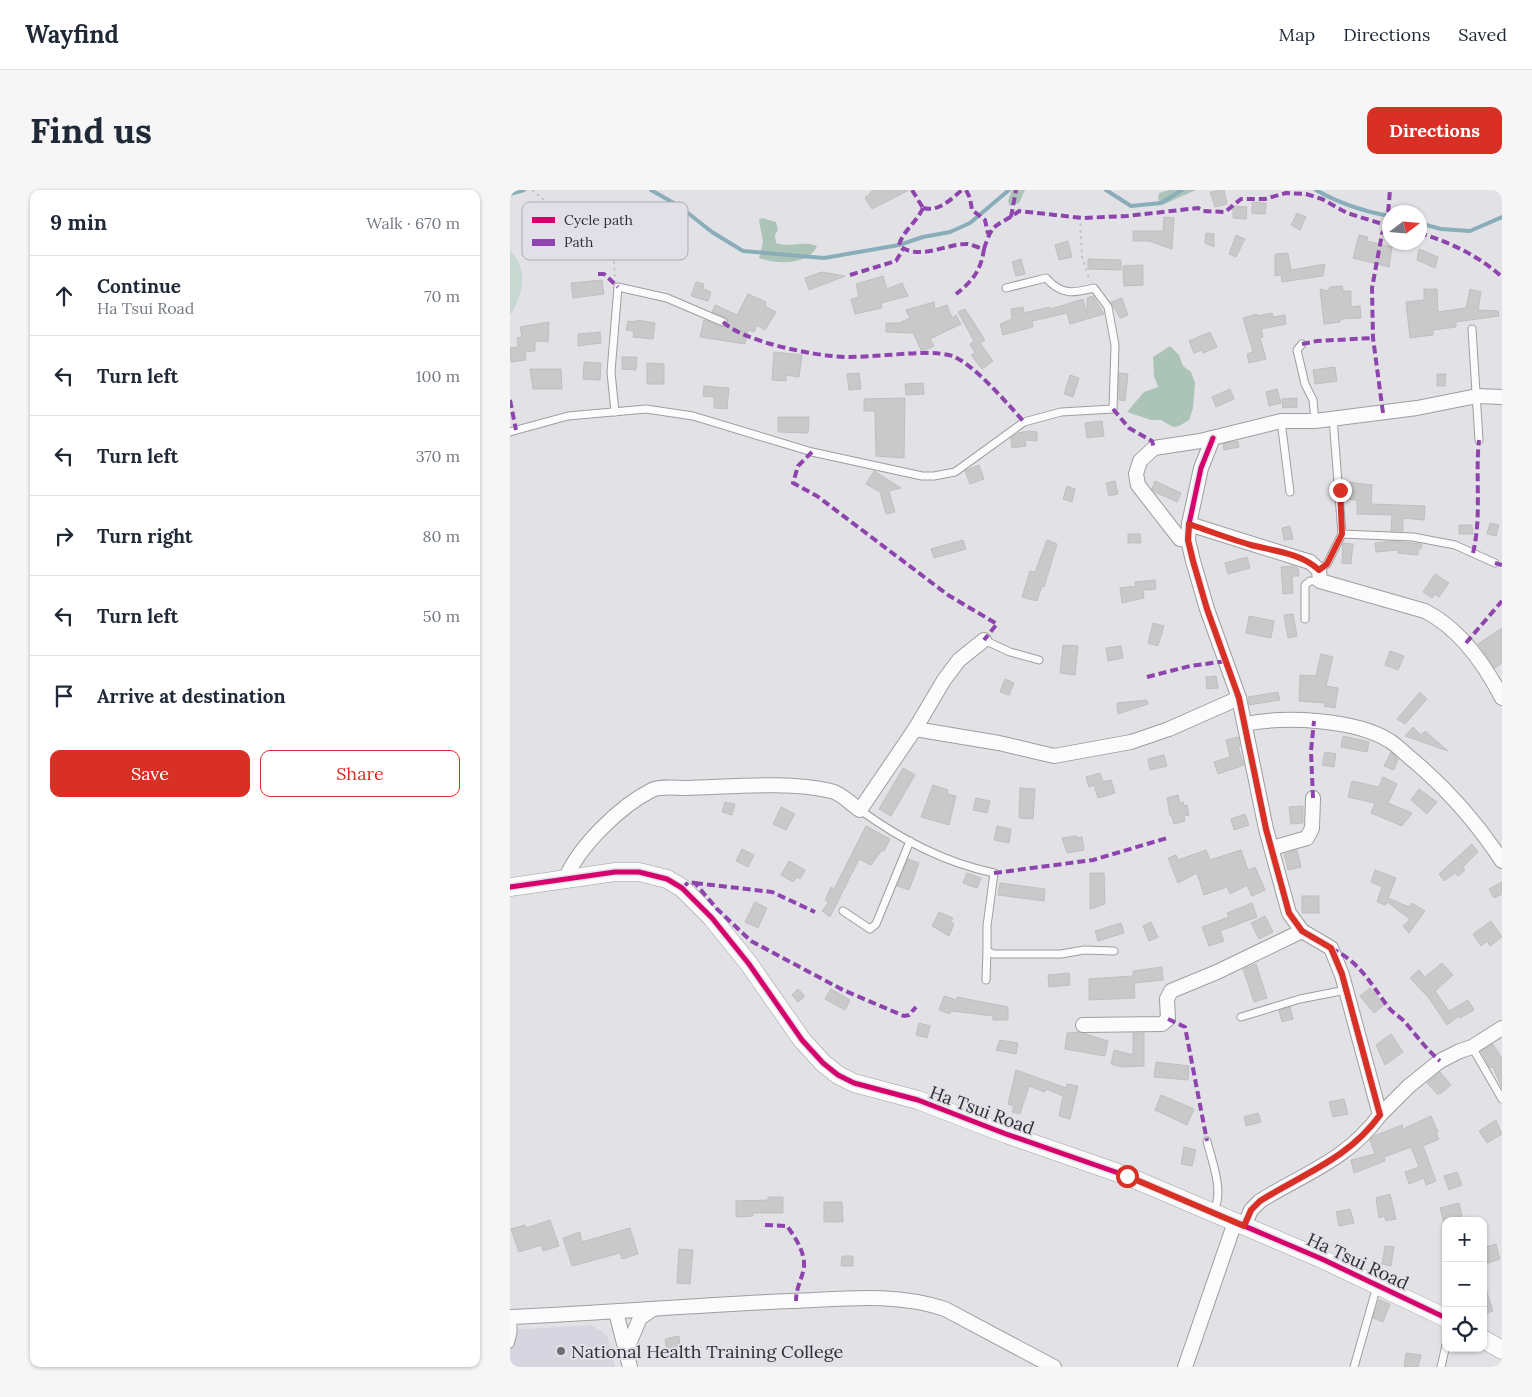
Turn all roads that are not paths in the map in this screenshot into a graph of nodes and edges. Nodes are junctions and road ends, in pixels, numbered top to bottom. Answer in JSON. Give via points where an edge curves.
{"nodes":[{"id":1,"x":1006,"y":288,"type":"dead end"},
{"id":2,"x":723,"y":322,"type":"dead end"},
{"id":3,"x":1472,"y":329,"type":"dead end"},
{"id":4,"x":1302,"y":344,"type":"dead end"},
{"id":5,"x":1477,"y":396,"type":"junction"},
{"id":6,"x":1502,"y":397,"type":"edge"},
{"id":7,"x":615,"y":412,"type":"junction"},
{"id":8,"x":1333,"y":418,"type":"junction"},
{"id":9,"x":1315,"y":420,"type":"junction"},
{"id":10,"x":1281,"y":421,"type":"junction"},
{"id":11,"x":510,"y":432,"type":"edge"},
{"id":12,"x":1213,"y":438,"type":"junction"},
{"id":13,"x":1479,"y":440,"type":"dead end"},
{"id":14,"x":1290,"y":492,"type":"dead end"},
{"id":15,"x":1189,"y":524,"type":"junction"},
{"id":16,"x":1342,"y":534,"type":"junction"},
{"id":17,"x":1188,"y":540,"type":"junction"},
{"id":18,"x":1495,"y":563,"type":"dead end"},
{"id":19,"x":1319,"y":576,"type":"junction"},
{"id":20,"x":1305,"y":619,"type":"dead end"},
{"id":21,"x":984,"y":640,"type":"joint"},
{"id":22,"x":1039,"y":660,"type":"dead end"},
{"id":23,"x":1239,"y":698,"type":"junction"},
{"id":24,"x":1502,"y":698,"type":"edge"},
{"id":25,"x":1245,"y":724,"type":"junction"},
{"id":26,"x":915,"y":729,"type":"junction"},
{"id":27,"x":1313,"y":798,"type":"dead end"},
{"id":28,"x":860,"y":810,"type":"junction"},
{"id":29,"x":910,"y":841,"type":"junction"},
{"id":30,"x":1272,"y":848,"type":"junction"},
{"id":31,"x":1502,"y":861,"type":"edge"},
{"id":32,"x":565,"y":880,"type":"junction"},
{"id":33,"x":510,"y":887,"type":"edge"},
{"id":34,"x":843,"y":911,"type":"dead end"},
{"id":35,"x":1302,"y":931,"type":"junction"},
{"id":36,"x":987,"y":951,"type":"junction"},
{"id":37,"x":1114,"y":951,"type":"dead end"},
{"id":38,"x":986,"y":980,"type":"dead end"},
{"id":39,"x":1346,"y":990,"type":"junction"},
{"id":40,"x":1241,"y":1017,"type":"dead end"},
{"id":41,"x":1083,"y":1025,"type":"dead end"},
{"id":42,"x":1502,"y":1028,"type":"edge"},
{"id":43,"x":1472,"y":1048,"type":"junction"},
{"id":44,"x":1502,"y":1099,"type":"edge"},
{"id":45,"x":1380,"y":1115,"type":"junction"},
{"id":46,"x":1207,"y":1141,"type":"dead end"},
{"id":47,"x":1213,"y":1212,"type":"junction"},
{"id":48,"x":1240,"y":1224,"type":"junction"},
{"id":49,"x":1378,"y":1284,"type":"junction"},
{"id":50,"x":654,"y":1309,"type":"junction"},
{"id":51,"x":616,"y":1312,"type":"junction"},
{"id":52,"x":1442,"y":1316,"type":"edge"},
{"id":53,"x":512,"y":1317,"type":"edge"},
{"id":54,"x":1487,"y":1341,"type":"edge"},
{"id":55,"x":510,"y":1344,"type":"edge"},
{"id":56,"x":1502,"y":1350,"type":"edge"},
{"id":57,"x":626,"y":1351,"type":"junction"},
{"id":58,"x":1444,"y":1352,"type":"edge"},
{"id":59,"x":630,"y":1367,"type":"edge"},
{"id":60,"x":1054,"y":1367,"type":"edge"},
{"id":61,"x":1185,"y":1367,"type":"edge"},
{"id":62,"x":1354,"y":1367,"type":"edge"},
{"id":63,"x":1441,"y":1367,"type":"edge"}],
"edges":[{"from":1,"to":7,"type":"lane","via":[[1046,278],[1053,286],[1070,293],[1094,288],[1108,307],[1115,345],[1113,409],[1061,412],[1024,422],[955,472],[934,476],[812,452],[693,416],[646,409]]},
{"from":2,"to":7,"type":"lane","via":[[667,298],[618,286],[611,372]]},
{"from":3,"to":5,"type":"lane"},
{"from":4,"to":9,"type":"lane","via":[[1297,350],[1298,362],[1313,400]]},
{"from":5,"to":6,"type":"street"},
{"from":5,"to":8,"type":"street","via":[[1417,408]]},
{"from":5,"to":13,"type":"lane"},
{"from":7,"to":11,"type":"lane","via":[[568,416]]},
{"from":8,"to":9,"type":"street"},
{"from":8,"to":16,"type":"lane"},
{"from":9,"to":10,"type":"street"},
{"from":10,"to":12,"type":"street"},
{"from":10,"to":14,"type":"lane"},
{"from":12,"to":15,"type":"street","via":[[1201,468]]},
{"from":12,"to":17,"type":"street","via":[[1154,448],[1140,461],[1136,474],[1138,485],[1151,503],[1180,539]]},
{"from":15,"to":17,"type":"street"},
{"from":15,"to":19,"type":"street","via":[[1310,562]]},
{"from":16,"to":18,"type":"lane","via":[[1413,537],[1455,545]]},
{"from":16,"to":19,"type":"lane"},
{"from":17,"to":23,"type":"street","via":[[1207,609]]},
{"from":19,"to":20,"type":"lane","via":[[1305,585]]},
{"from":19,"to":24,"type":"street","via":[[1440,618],[1476,655]]},
{"from":21,"to":22,"type":"lane"},
{"from":21,"to":26,"type":"street","via":[[959,660]]},
{"from":23,"to":25,"type":"street"},
{"from":23,"to":26,"type":"street","via":[[1131,742],[1054,756]]},
{"from":25,"to":30,"type":"street"},
{"from":25,"to":31,"type":"street","via":[[1269,719],[1314,721],[1368,731],[1390,742],[1453,795]]},
{"from":26,"to":28,"type":"street"},
{"from":27,"to":30,"type":"street","via":[[1312,828],[1307,838]]},
{"from":28,"to":29,"type":"lane"},
{"from":28,"to":32,"type":"street","via":[[833,791],[809,788],[653,789],[596,835],[571,864]]},
{"from":29,"to":34,"type":"lane","via":[[876,924],[870,929]]},
{"from":29,"to":36,"type":"lane","via":[[960,866],[994,873]]},
{"from":30,"to":35,"type":"street","via":[[1289,913]]},
{"from":32,"to":33,"type":"street","name":"Ha Tsui Road"},
{"from":32,"to":47,"type":"street","name":"Ha Tsui Road","via":[[615,872],[639,872],[667,879],[682,888],[712,918],[749,964],[802,1040],[838,1075],[854,1083],[918,1100],[1127,1176]]},
{"from":35,"to":39,"type":"street","via":[[1331,948]]},
{"from":35,"to":41,"type":"street","via":[[1171,991],[1167,999],[1168,1019],[1162,1024]]},
{"from":36,"to":37,"type":"lane","via":[[993,954]]},
{"from":36,"to":38,"type":"lane"},
{"from":39,"to":40,"type":"lane","via":[[1300,999]]},
{"from":39,"to":45,"type":"street"},
{"from":42,"to":43,"type":"street"},
{"from":43,"to":44,"type":"lane"},
{"from":43,"to":45,"type":"street","via":[[1440,1061]]},
{"from":45,"to":48,"type":"street","via":[[1357,1143],[1260,1201]]},
{"from":46,"to":47,"type":"lane","via":[[1218,1203]]},
{"from":47,"to":48,"type":"street","name":"Ha Tsui Road"},
{"from":48,"to":49,"type":"street","name":"Ha Tsui Road"},
{"from":48,"to":61,"type":"street"},
{"from":49,"to":52,"type":"street","name":"Ha Tsui Road"},
{"from":49,"to":62,"type":"lane"},
{"from":50,"to":51,"type":"street"},
{"from":50,"to":57,"type":"street","via":[[640,1318]]},
{"from":50,"to":60,"type":"street","via":[[866,1297],[905,1300],[945,1309]]},
{"from":51,"to":53,"type":"street"},
{"from":51,"to":57,"type":"street"},
{"from":53,"to":55,"type":"lane","via":[[514,1333]]},
{"from":54,"to":56,"type":"street"},
{"from":57,"to":59,"type":"street"},
{"from":58,"to":63,"type":"lane"}]}
